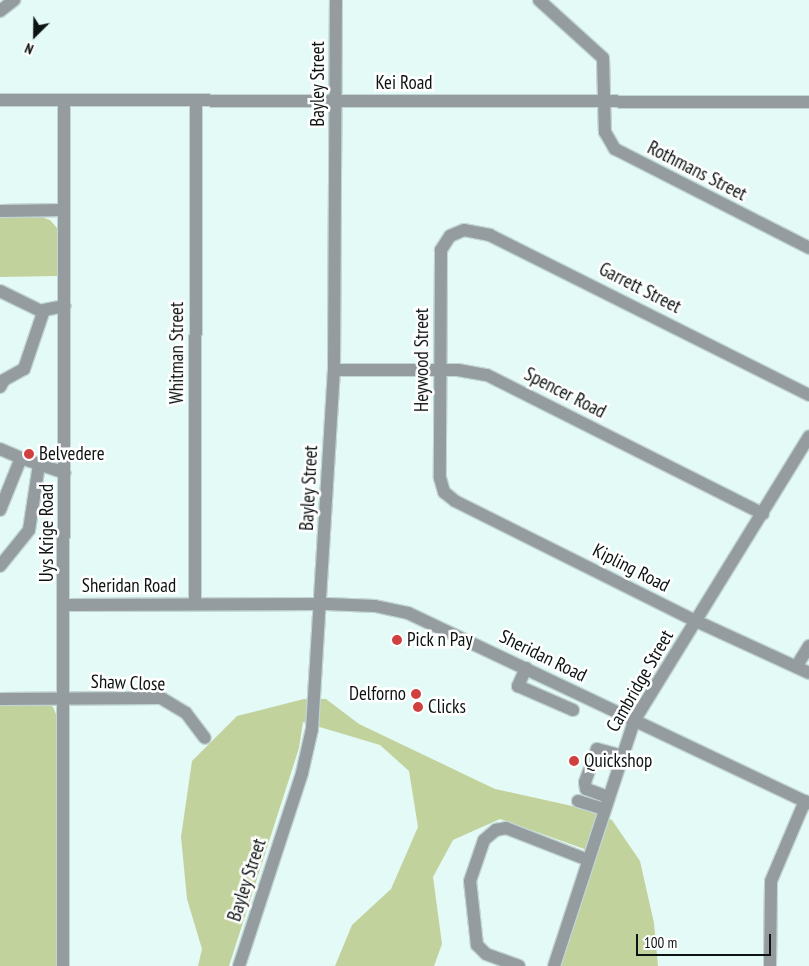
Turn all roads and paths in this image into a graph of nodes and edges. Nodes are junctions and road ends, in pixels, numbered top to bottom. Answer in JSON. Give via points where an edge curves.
{"nodes":[{"id":1,"x":14,"y":0,"type":"edge"},
{"id":2,"x":336,"y":0,"type":"edge"},
{"id":3,"x":539,"y":0,"type":"edge"},
{"id":4,"x":0,"y":11,"type":"edge"},
{"id":5,"x":0,"y":100,"type":"edge"},
{"id":6,"x":64,"y":100,"type":"junction"},
{"id":7,"x":196,"y":101,"type":"junction"},
{"id":8,"x":337,"y":102,"type":"junction"},
{"id":9,"x":604,"y":102,"type":"junction"},
{"id":10,"x":809,"y":102,"type":"edge"},
{"id":11,"x":64,"y":210,"type":"junction"},
{"id":12,"x":0,"y":211,"type":"edge"},
{"id":13,"x":450,"y":236,"type":"joint"},
{"id":14,"x":809,"y":248,"type":"edge"},
{"id":15,"x":0,"y":292,"type":"edge"},
{"id":16,"x":65,"y":306,"type":"junction"},
{"id":17,"x":43,"y":312,"type":"junction"},
{"id":18,"x":441,"y":369,"type":"junction"},
{"id":19,"x":334,"y":370,"type":"junction"},
{"id":20,"x":0,"y":387,"type":"edge"},
{"id":21,"x":809,"y":395,"type":"edge"},
{"id":22,"x":809,"y":437,"type":"edge"},
{"id":23,"x":0,"y":449,"type":"edge"},
{"id":24,"x":21,"y":458,"type":"junction"},
{"id":25,"x":39,"y":465,"type":"junction"},
{"id":26,"x":65,"y":473,"type":"junction"},
{"id":27,"x":442,"y":488,"type":"joint"},
{"id":28,"x":0,"y":510,"type":"edge"},
{"id":29,"x":763,"y":514,"type":"junction"},
{"id":30,"x":0,"y":566,"type":"edge"},
{"id":31,"x":195,"y":604,"type":"junction"},
{"id":32,"x":321,"y":604,"type":"junction"},
{"id":33,"x":66,"y":605,"type":"junction"},
{"id":34,"x":696,"y":621,"type":"junction"},
{"id":35,"x":809,"y":646,"type":"edge"},
{"id":36,"x":796,"y":667,"type":"junction"},
{"id":37,"x":526,"y":668,"type":"junction"},
{"id":38,"x":809,"y":673,"type":"edge"},
{"id":39,"x":0,"y":699,"type":"edge"},
{"id":40,"x":63,"y":700,"type":"junction"},
{"id":41,"x":573,"y":710,"type":"dead end"},
{"id":42,"x":634,"y":721,"type":"junction"},
{"id":43,"x":205,"y":738,"type":"dead end"},
{"id":44,"x":620,"y":755,"type":"junction"},
{"id":45,"x":578,"y":801,"type":"dead end"},
{"id":46,"x":807,"y":802,"type":"edge"},
{"id":47,"x":607,"y":803,"type":"junction"},
{"id":48,"x":588,"y":860,"type":"junction"},
{"id":49,"x":62,"y":966,"type":"edge"},
{"id":50,"x":239,"y":966,"type":"edge"},
{"id":51,"x":519,"y":966,"type":"edge"},
{"id":52,"x":554,"y":966,"type":"edge"},
{"id":53,"x":770,"y":966,"type":"edge"}],
"edges":[{"from":1,"to":4,"type":"street"},
{"from":2,"to":8,"type":"street","name":"Bayley Street"},
{"from":3,"to":9,"type":"street","name":"Rothmans Street","via":[[603,58]]},
{"from":5,"to":6,"type":"street","name":"Kei Road"},
{"from":6,"to":7,"type":"street","name":"Kei Road"},
{"from":6,"to":11,"type":"street","name":"Uys Krige Road"},
{"from":7,"to":8,"type":"street","name":"Kei Road"},
{"from":7,"to":31,"type":"street","name":"Whitman Street"},
{"from":8,"to":9,"type":"street","name":"Kei Road"},
{"from":8,"to":19,"type":"street","name":"Bayley Street"},
{"from":9,"to":10,"type":"street","name":"Kei Road"},
{"from":9,"to":14,"type":"street","name":"Rothmans Street","via":[[604,132],[621,154]]},
{"from":11,"to":12,"type":"street"},
{"from":11,"to":16,"type":"street","name":"Uys Krige Road"},
{"from":13,"to":18,"type":"street","name":"Heywood Street","via":[[440,256]]},
{"from":13,"to":21,"type":"street","name":"Garrett Street","via":[[464,230],[490,235]]},
{"from":15,"to":17,"type":"street"},
{"from":16,"to":17,"type":"street","via":[[48,308]]},
{"from":16,"to":26,"type":"street","name":"Uys Krige Road"},
{"from":17,"to":20,"type":"street","via":[[24,369],[4,380]]},
{"from":18,"to":19,"type":"street","name":"Spencer Road"},
{"from":18,"to":27,"type":"street","name":"Heywood Street"},
{"from":18,"to":29,"type":"street","name":"Spencer Road","via":[[487,375]]},
{"from":19,"to":32,"type":"street","name":"Bayley Street"},
{"from":22,"to":29,"type":"street","name":"Cambridge Street"},
{"from":23,"to":24,"type":"street"},
{"from":24,"to":25,"type":"street"},
{"from":24,"to":28,"type":"street"},
{"from":25,"to":26,"type":"street"},
{"from":25,"to":30,"type":"street","via":[[28,530]]},
{"from":26,"to":33,"type":"street","name":"Uys Krige Road"},
{"from":27,"to":34,"type":"street","name":"Kipling Road","via":[[455,500]]},
{"from":29,"to":34,"type":"street","name":"Cambridge Street"},
{"from":31,"to":32,"type":"street","name":"Sheridan Road"},
{"from":31,"to":33,"type":"street","name":"Sheridan Road"},
{"from":32,"to":37,"type":"street","name":"Sheridan Road","via":[[375,606],[408,612]]},
{"from":32,"to":50,"type":"street","name":"Bayley Street","via":[[309,746]]},
{"from":33,"to":40,"type":"street","name":"Uys Krige Road"},
{"from":34,"to":36,"type":"street","name":"Kipling Road"},
{"from":34,"to":42,"type":"street","name":"Cambridge Street"},
{"from":35,"to":36,"type":"street"},
{"from":36,"to":38,"type":"street","name":"Kipling Road"},
{"from":37,"to":41,"type":"street","via":[[518,686]]},
{"from":37,"to":42,"type":"street","name":"Sheridan Road"},
{"from":39,"to":40,"type":"street","name":"Shaw Close"},
{"from":40,"to":43,"type":"street","name":"Shaw Close","via":[[169,700],[195,722]]},
{"from":40,"to":49,"type":"street","name":"Uys Krige Road"},
{"from":42,"to":44,"type":"street","name":"Cambridge Street"},
{"from":42,"to":46,"type":"street","name":"Sheridan Road"},
{"from":44,"to":47,"type":"street","name":"Cambridge Street"},
{"from":44,"to":47,"type":"street","via":[[597,749],[585,782],[588,790]]},
{"from":45,"to":47,"type":"street"},
{"from":46,"to":53,"type":"street","via":[[771,881]]},
{"from":47,"to":48,"type":"street","name":"Cambridge Street"},
{"from":48,"to":51,"type":"street","via":[[506,828],[496,830],[484,840],[470,882],[476,942],[486,954]]},
{"from":48,"to":52,"type":"street","name":"Cambridge Street"}]}
